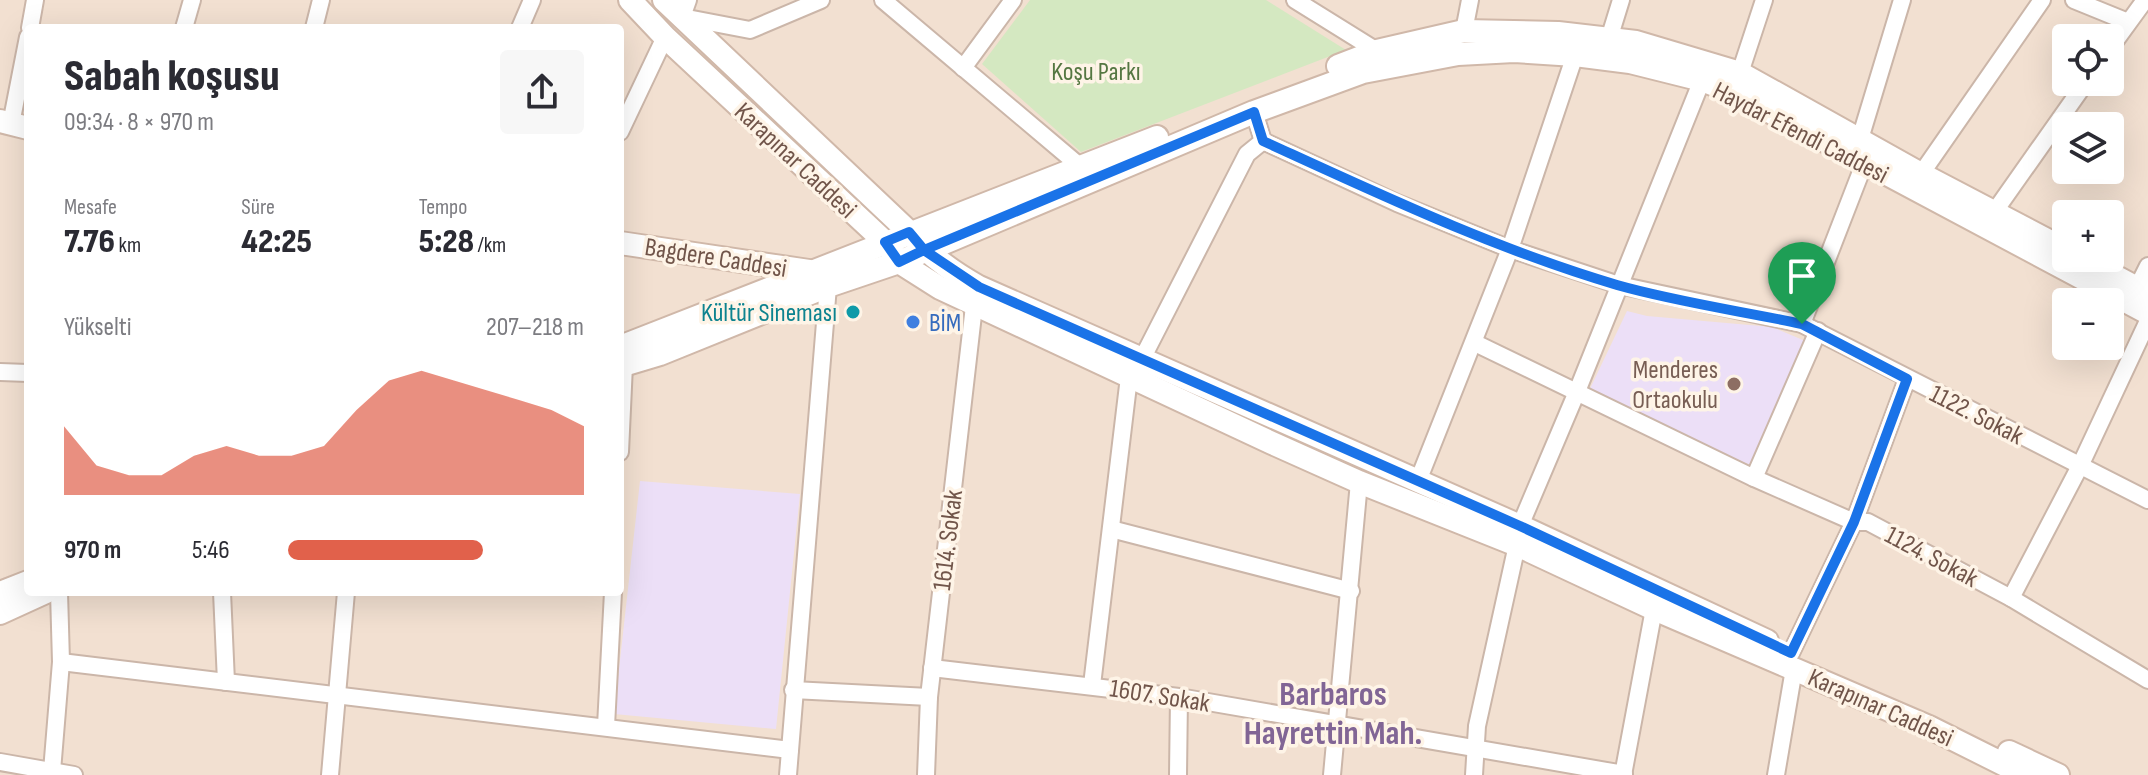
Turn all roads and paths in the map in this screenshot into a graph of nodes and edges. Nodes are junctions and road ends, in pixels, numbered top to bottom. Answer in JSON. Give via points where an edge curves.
{"nodes":[{"id":1,"x":35,"y":0,"type":"edge"},
{"id":2,"x":192,"y":0,"type":"edge"},
{"id":3,"x":321,"y":0,"type":"edge"},
{"id":4,"x":532,"y":0,"type":"edge"},
{"id":5,"x":630,"y":0,"type":"edge"},
{"id":6,"x":664,"y":0,"type":"edge"},
{"id":7,"x":821,"y":0,"type":"edge"},
{"id":8,"x":883,"y":0,"type":"edge"},
{"id":9,"x":1013,"y":0,"type":"edge"},
{"id":10,"x":1295,"y":0,"type":"edge"},
{"id":11,"x":1470,"y":0,"type":"edge"},
{"id":12,"x":1621,"y":0,"type":"edge"},
{"id":13,"x":1764,"y":0,"type":"edge"},
{"id":14,"x":1902,"y":0,"type":"edge"},
{"id":15,"x":2042,"y":0,"type":"edge"},
{"id":16,"x":2074,"y":0,"type":"edge"},
{"id":17,"x":2145,"y":0,"type":"edge"},
{"id":18,"x":685,"y":9,"type":"edge"},
{"id":19,"x":2128,"y":22,"type":"junction"},
{"id":20,"x":31,"y":24,"type":"edge"},
{"id":21,"x":185,"y":24,"type":"edge"},
{"id":22,"x":315,"y":24,"type":"edge"},
{"id":23,"x":522,"y":24,"type":"edge"},
{"id":24,"x":2124,"y":28,"type":"edge"},
{"id":25,"x":1464,"y":31,"type":"junction"},
{"id":26,"x":665,"y":37,"type":"junction"},
{"id":27,"x":1609,"y":39,"type":"junction"},
{"id":28,"x":1377,"y":51,"type":"junction"},
{"id":29,"x":1575,"y":55,"type":"junction"},
{"id":30,"x":24,"y":60,"type":"edge"},
{"id":31,"x":963,"y":68,"type":"junction"},
{"id":32,"x":1740,"y":73,"type":"junction"},
{"id":33,"x":1702,"y":80,"type":"junction"},
{"id":34,"x":2076,"y":96,"type":"edge"},
{"id":35,"x":1254,"y":112,"type":"junction"},
{"id":36,"x":13,"y":124,"type":"edge"},
{"id":37,"x":624,"y":124,"type":"edge"},
{"id":38,"x":1860,"y":139,"type":"junction"},
{"id":39,"x":1263,"y":141,"type":"junction"},
{"id":40,"x":1864,"y":164,"type":"junction"},
{"id":41,"x":1082,"y":168,"type":"junction"},
{"id":42,"x":1921,"y":174,"type":"junction"},
{"id":43,"x":1995,"y":211,"type":"junction"},
{"id":44,"x":909,"y":232,"type":"junction"},
{"id":45,"x":885,"y":242,"type":"junction"},
{"id":46,"x":2052,"y":242,"type":"edge"},
{"id":47,"x":624,"y":244,"type":"edge"},
{"id":48,"x":1510,"y":249,"type":"junction"},
{"id":49,"x":924,"y":250,"type":"junction"},
{"id":50,"x":899,"y":262,"type":"junction"},
{"id":51,"x":2148,"y":266,"type":"edge"},
{"id":52,"x":2107,"y":272,"type":"edge"},
{"id":53,"x":820,"y":279,"type":"junction"},
{"id":54,"x":1619,"y":285,"type":"junction"},
{"id":55,"x":2142,"y":291,"type":"edge"},
{"id":56,"x":974,"y":306,"type":"junction"},
{"id":57,"x":2148,"y":313,"type":"edge"},
{"id":58,"x":2148,"y":321,"type":"edge"},
{"id":59,"x":1802,"y":324,"type":"junction"},
{"id":60,"x":1818,"y":331,"type":"junction"},
{"id":61,"x":1475,"y":343,"type":"junction"},
{"id":62,"x":624,"y":358,"type":"edge"},
{"id":63,"x":1136,"y":368,"type":"junction"},
{"id":64,"x":0,"y":372,"type":"edge"},
{"id":65,"x":24,"y":373,"type":"edge"},
{"id":66,"x":1907,"y":379,"type":"junction"},
{"id":67,"x":1576,"y":394,"type":"junction"},
{"id":68,"x":2080,"y":466,"type":"junction"},
{"id":69,"x":1754,"y":478,"type":"junction"},
{"id":70,"x":1418,"y":481,"type":"junction"},
{"id":71,"x":1359,"y":482,"type":"junction"},
{"id":72,"x":2148,"y":500,"type":"edge"},
{"id":73,"x":1854,"y":522,"type":"junction"},
{"id":74,"x":1111,"y":529,"type":"junction"},
{"id":75,"x":1518,"y":536,"type":"junction"},
{"id":76,"x":24,"y":584,"type":"edge"},
{"id":77,"x":1351,"y":591,"type":"junction"},
{"id":78,"x":0,"y":593,"type":"edge"},
{"id":79,"x":37,"y":596,"type":"edge"},
{"id":80,"x":59,"y":596,"type":"edge"},
{"id":81,"x":222,"y":596,"type":"edge"},
{"id":82,"x":346,"y":596,"type":"edge"},
{"id":83,"x":613,"y":596,"type":"edge"},
{"id":84,"x":2011,"y":598,"type":"junction"},
{"id":85,"x":1654,"y":609,"type":"junction"},
{"id":86,"x":0,"y":613,"type":"edge"},
{"id":87,"x":1793,"y":661,"type":"junction"},
{"id":88,"x":61,"y":662,"type":"junction"},
{"id":89,"x":932,"y":668,"type":"junction"},
{"id":90,"x":2148,"y":680,"type":"edge"},
{"id":91,"x":226,"y":682,"type":"junction"},
{"id":92,"x":1092,"y":685,"type":"junction"},
{"id":93,"x":793,"y":690,"type":"junction"},
{"id":94,"x":336,"y":696,"type":"junction"},
{"id":95,"x":929,"y":697,"type":"junction"},
{"id":96,"x":1179,"y":697,"type":"junction"},
{"id":97,"x":1337,"y":725,"type":"junction"},
{"id":98,"x":606,"y":726,"type":"junction"},
{"id":99,"x":1475,"y":749,"type":"junction"},
{"id":100,"x":790,"y":750,"type":"junction"},
{"id":101,"x":0,"y":762,"type":"edge"},
{"id":102,"x":52,"y":771,"type":"junction"},
{"id":103,"x":1624,"y":774,"type":"edge"},
{"id":104,"x":74,"y":775,"type":"edge"},
{"id":105,"x":330,"y":775,"type":"edge"},
{"id":106,"x":788,"y":775,"type":"edge"},
{"id":107,"x":926,"y":775,"type":"edge"},
{"id":108,"x":1178,"y":775,"type":"edge"},
{"id":109,"x":1332,"y":775,"type":"edge"},
{"id":110,"x":1474,"y":775,"type":"edge"},
{"id":111,"x":1776,"y":775,"type":"edge"},
{"id":112,"x":2025,"y":775,"type":"edge"},
{"id":113,"x":2058,"y":775,"type":"edge"}],
"edges":[{"from":1,"to":20,"type":"street"},
{"from":2,"to":21,"type":"street"},
{"from":3,"to":22,"type":"street"},
{"from":4,"to":23,"type":"street"},
{"from":5,"to":26,"type":"main road","name":"Karapınar Caddesi"},
{"from":6,"to":18,"type":"main road","name":"Karapınar Caddesi"},
{"from":7,"to":18,"type":"street","via":[[750,30]]},
{"from":8,"to":31,"type":"street"},
{"from":9,"to":31,"type":"street"},
{"from":10,"to":28,"type":"street"},
{"from":11,"to":25,"type":"street"},
{"from":12,"to":27,"type":"street"},
{"from":13,"to":32,"type":"street"},
{"from":14,"to":38,"type":"street"},
{"from":15,"to":42,"type":"street"},
{"from":16,"to":19,"type":"street"},
{"from":17,"to":19,"type":"street"},
{"from":18,"to":44,"type":"main road","name":"Karapınar Caddesi"},
{"from":19,"to":24,"type":"street"},
{"from":25,"to":27,"type":"main road","name":"Haydar Efendi Caddesi"},
{"from":25,"to":28,"type":"main road","name":"Haydar Efendi Caddesi"},
{"from":26,"to":37,"type":"street"},
{"from":26,"to":45,"type":"main road","name":"Karapınar Caddesi"},
{"from":27,"to":32,"type":"main road","name":"Haydar Efendi Caddesi"},
{"from":28,"to":41,"type":"main road","name":"Haydar Efendi Caddesi"},
{"from":29,"to":33,"type":"main road","name":"Haydar Efendi Caddesi"},
{"from":29,"to":35,"type":"main road","name":"Haydar Efendi Caddesi","via":[[1458,54],[1363,72]]},
{"from":29,"to":48,"type":"street"},
{"from":30,"to":36,"type":"street"},
{"from":31,"to":41,"type":"street"},
{"from":32,"to":38,"type":"main road","name":"Haydar Efendi Caddesi"},
{"from":33,"to":40,"type":"main road","name":"Haydar Efendi Caddesi"},
{"from":33,"to":54,"type":"street"},
{"from":34,"to":43,"type":"street"},
{"from":35,"to":39,"type":"street"},
{"from":35,"to":49,"type":"main road","name":"Haydar Efendi Caddesi"},
{"from":38,"to":42,"type":"main road","name":"Haydar Efendi Caddesi"},
{"from":39,"to":48,"type":"street","name":"1122. Sokak"},
{"from":39,"to":63,"type":"street","via":[[1247,154]]},
{"from":40,"to":57,"type":"main road","name":"Haydar Efendi Caddesi"},
{"from":40,"to":59,"type":"street"},
{"from":41,"to":44,"type":"main road","name":"Haydar Efendi Caddesi"},
{"from":42,"to":43,"type":"main road","name":"Haydar Efendi Caddesi"},
{"from":43,"to":46,"type":"main road","name":"Haydar Efendi Caddesi"},
{"from":44,"to":45,"type":"main road","name":"Haydar Efendi Caddesi"},
{"from":44,"to":49,"type":"main road","name":"Karapınar Caddesi"},
{"from":45,"to":50,"type":"main road","name":"Karapınar Caddesi"},
{"from":45,"to":53,"type":"main road","name":"Haydar Efendi Caddesi"},
{"from":47,"to":53,"type":"main road","name":"Bagdere Caddesi"},
{"from":48,"to":54,"type":"street","name":"1122. Sokak"},
{"from":48,"to":61,"type":"street"},
{"from":49,"to":50,"type":"main road","name":"Haydar Efendi Caddesi"},
{"from":49,"to":63,"type":"main road","name":"Karapınar Caddesi","via":[[979,287]]},
{"from":50,"to":53,"type":"main road","name":"Haydar Efendi Caddesi"},
{"from":50,"to":56,"type":"main road","name":"Karapınar Caddesi"},
{"from":51,"to":55,"type":"street"},
{"from":52,"to":55,"type":"main road"},
{"from":53,"to":62,"type":"main road","name":"Haydar Efendi Caddesi"},
{"from":53,"to":93,"type":"street"},
{"from":54,"to":59,"type":"street","name":"1122. Sokak"},
{"from":54,"to":67,"type":"street"},
{"from":56,"to":63,"type":"main road","name":"Karapınar Caddesi"},
{"from":56,"to":89,"type":"street","name":"1614. Sokak"},
{"from":58,"to":68,"type":"street"},
{"from":59,"to":60,"type":"street","name":"1122. Sokak"},
{"from":60,"to":66,"type":"street","name":"1122. Sokak"},
{"from":60,"to":69,"type":"street"},
{"from":61,"to":67,"type":"street","name":"1124. Sokak"},
{"from":61,"to":70,"type":"street"},
{"from":63,"to":70,"type":"main road","name":"Karapınar Caddesi"},
{"from":63,"to":71,"type":"main road","name":"Karapınar Caddesi"},
{"from":63,"to":74,"type":"street"},
{"from":64,"to":65,"type":"street"},
{"from":66,"to":68,"type":"street","name":"1122. Sokak"},
{"from":66,"to":73,"type":"street"},
{"from":67,"to":69,"type":"street","name":"1124. Sokak"},
{"from":67,"to":75,"type":"street"},
{"from":68,"to":72,"type":"street","name":"1122. Sokak"},
{"from":68,"to":84,"type":"street"},
{"from":69,"to":73,"type":"street","name":"1124. Sokak"},
{"from":70,"to":75,"type":"main road","name":"Karapınar Caddesi"},
{"from":71,"to":75,"type":"main road","name":"Karapınar Caddesi"},
{"from":71,"to":77,"type":"street"},
{"from":73,"to":84,"type":"street","name":"1124. Sokak","via":[[1868,522]]},
{"from":73,"to":87,"type":"street"},
{"from":74,"to":77,"type":"street"},
{"from":74,"to":92,"type":"street"},
{"from":75,"to":85,"type":"main road","name":"Karapınar Caddesi"},
{"from":75,"to":87,"type":"main road","name":"Karapınar Caddesi"},
{"from":75,"to":99,"type":"street"},
{"from":76,"to":78,"type":"main road"},
{"from":77,"to":97,"type":"street"},
{"from":79,"to":86,"type":"main road"},
{"from":80,"to":88,"type":"street"},
{"from":81,"to":91,"type":"street"},
{"from":82,"to":94,"type":"street"},
{"from":83,"to":98,"type":"street"},
{"from":84,"to":90,"type":"street","name":"1124. Sokak"},
{"from":85,"to":87,"type":"main road","name":"Karapınar Caddesi"},
{"from":85,"to":103,"type":"street"},
{"from":87,"to":111,"type":"street"},
{"from":87,"to":112,"type":"main road","name":"Karapınar Caddesi"},
{"from":87,"to":113,"type":"main road","name":"Karapınar Caddesi"},
{"from":88,"to":91,"type":"street"},
{"from":88,"to":102,"type":"street"},
{"from":89,"to":92,"type":"street","name":"1607. Sokak"},
{"from":89,"to":95,"type":"street","name":"1614. Sokak"},
{"from":91,"to":94,"type":"street"},
{"from":92,"to":96,"type":"street","name":"1607. Sokak"},
{"from":93,"to":95,"type":"street"},
{"from":93,"to":100,"type":"street"},
{"from":94,"to":98,"type":"street"},
{"from":94,"to":105,"type":"street"},
{"from":95,"to":107,"type":"street","name":"1614. Sokak"},
{"from":96,"to":97,"type":"street","name":"1607. Sokak"},
{"from":96,"to":108,"type":"street"},
{"from":97,"to":99,"type":"street","name":"1607. Sokak"},
{"from":97,"to":109,"type":"street"},
{"from":98,"to":100,"type":"street"},
{"from":99,"to":103,"type":"street","name":"1607. Sokak"},
{"from":99,"to":110,"type":"street"},
{"from":100,"to":106,"type":"street"},
{"from":101,"to":102,"type":"street"},
{"from":102,"to":104,"type":"street"}]}
